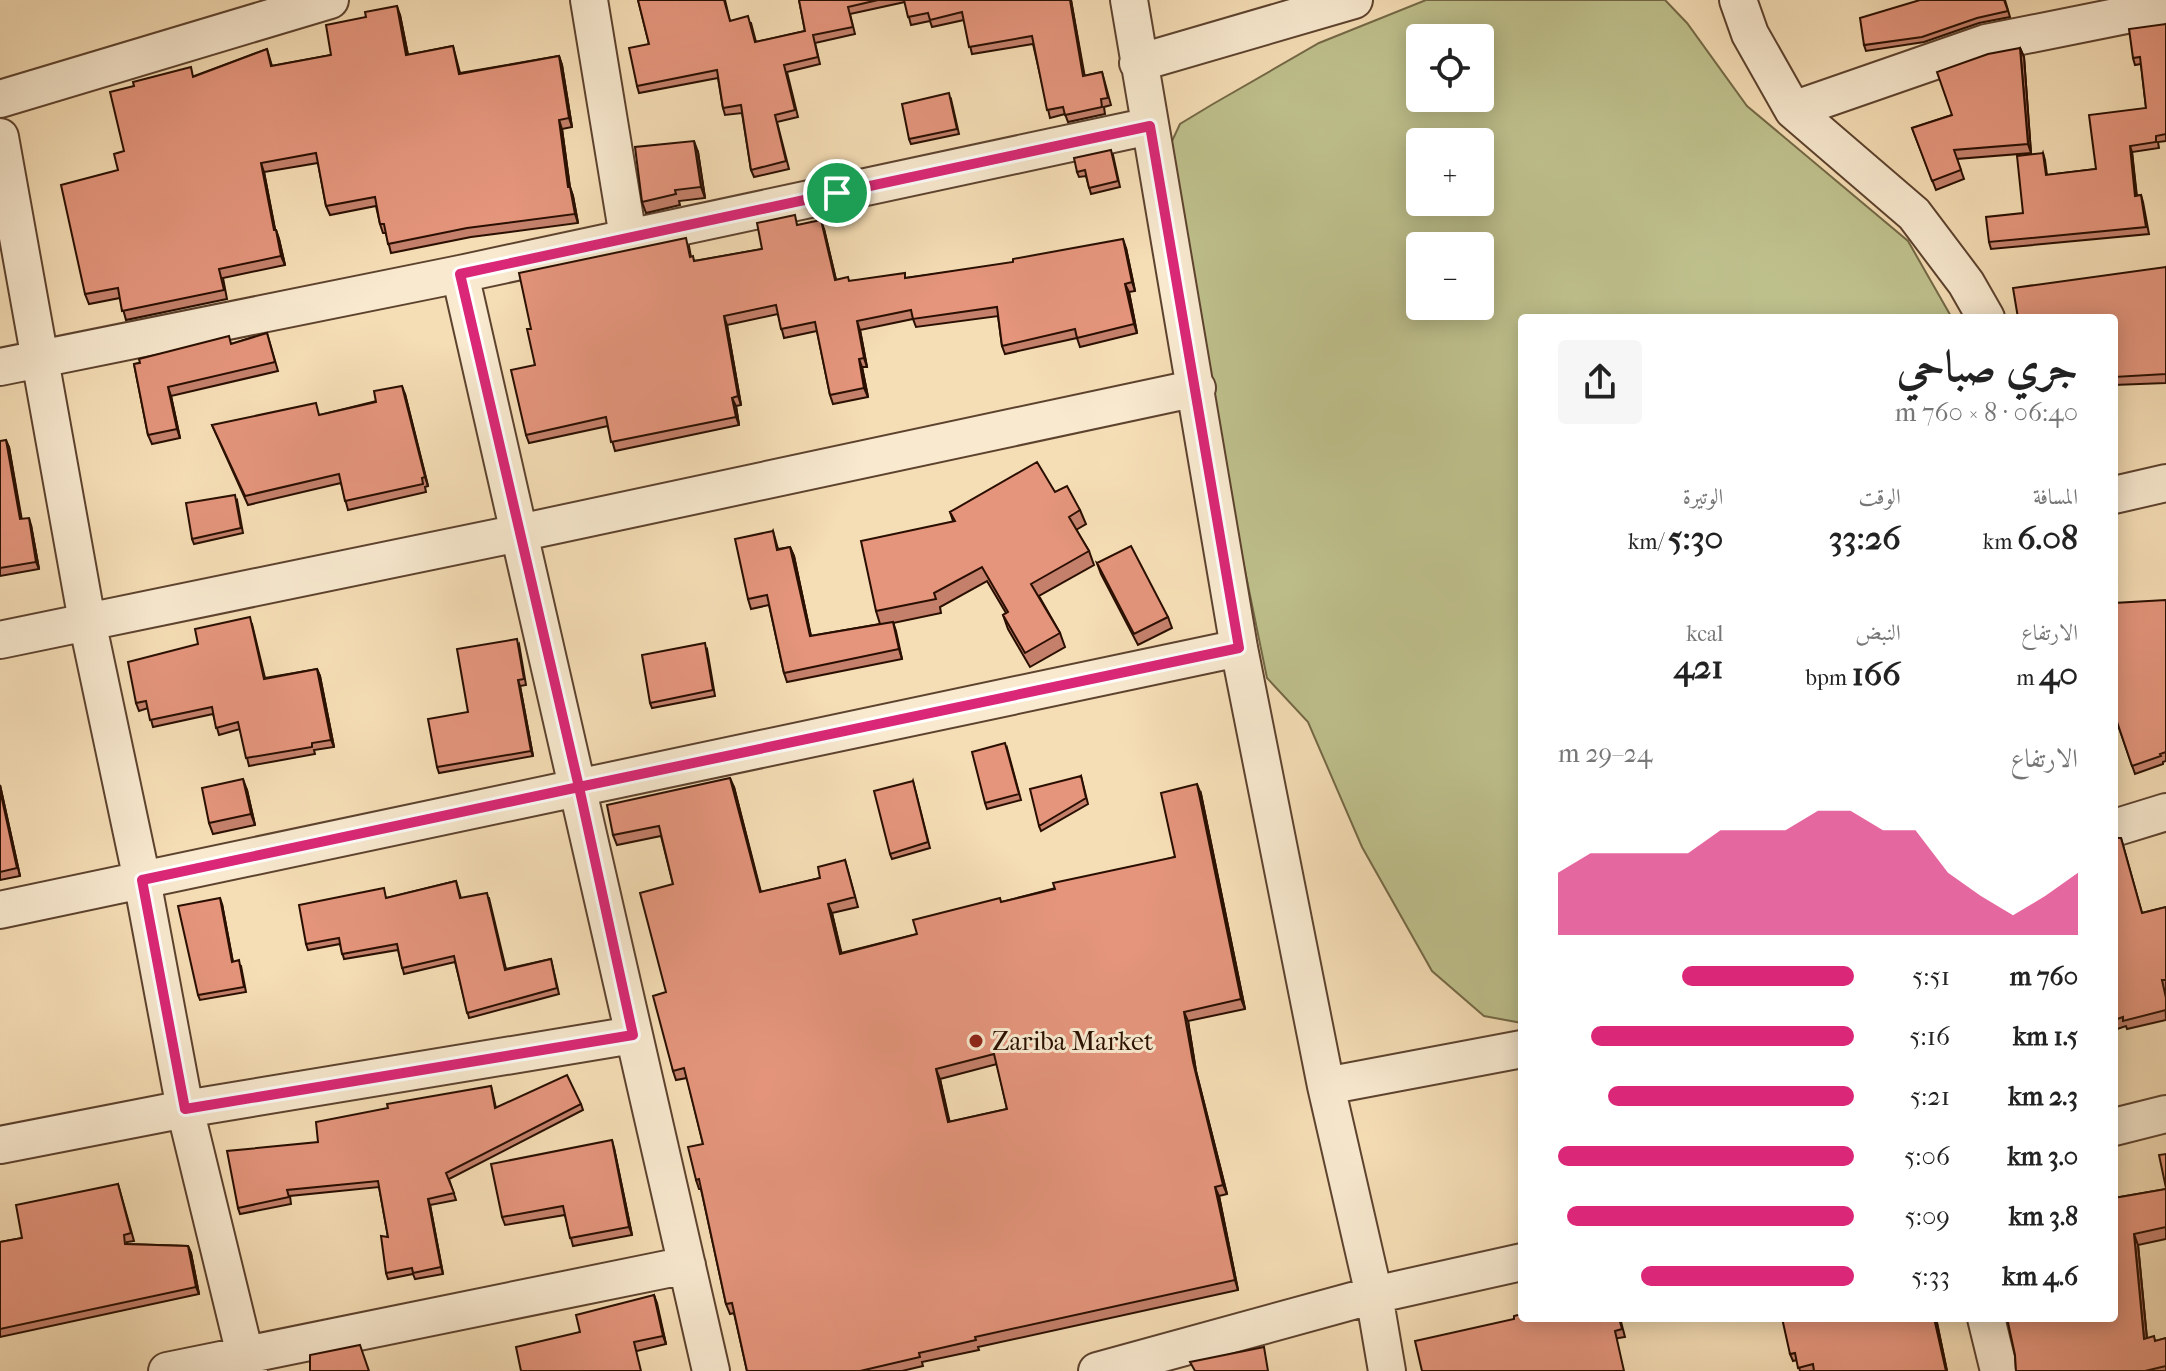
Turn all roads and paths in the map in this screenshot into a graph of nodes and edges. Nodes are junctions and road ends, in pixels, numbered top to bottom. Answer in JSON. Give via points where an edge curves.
{"nodes":[{"id":1,"x":330,"y":0,"type":"edge"},
{"id":2,"x":589,"y":0,"type":"edge"},
{"id":3,"x":1129,"y":0,"type":"edge"},
{"id":4,"x":1354,"y":0,"type":"edge"},
{"id":5,"x":1738,"y":0,"type":"edge"},
{"id":6,"x":2166,"y":7,"type":"edge"},
{"id":7,"x":1138,"y":63,"type":"junction"},
{"id":8,"x":0,"y":99,"type":"edge"},
{"id":9,"x":1793,"y":110,"type":"junction"},
{"id":10,"x":1150,"y":126,"type":"junction"},
{"id":11,"x":0,"y":137,"type":"edge"},
{"id":12,"x":628,"y":237,"type":"junction"},
{"id":13,"x":460,"y":274,"type":"junction"},
{"id":14,"x":1984,"y":314,"type":"edge"},
{"id":15,"x":39,"y":359,"type":"junction"},
{"id":16,"x":0,"y":367,"type":"edge"},
{"id":17,"x":1197,"y":388,"type":"junction"},
{"id":18,"x":2166,"y":483,"type":"edge"},
{"id":19,"x":2118,"y":494,"type":"edge"},
{"id":20,"x":519,"y":533,"type":"junction"},
{"id":21,"x":87,"y":621,"type":"junction"},
{"id":22,"x":0,"y":640,"type":"edge"},
{"id":23,"x":1239,"y":648,"type":"junction"},
{"id":24,"x":579,"y":787,"type":"junction"},
{"id":25,"x":2166,"y":812,"type":"edge"},
{"id":26,"x":2118,"y":827,"type":"edge"},
{"id":27,"x":142,"y":880,"type":"junction"},
{"id":28,"x":0,"y":910,"type":"edge"},
{"id":29,"x":633,"y":1035,"type":"junction"},
{"id":30,"x":1518,"y":1050,"type":"edge"},
{"id":31,"x":1326,"y":1086,"type":"junction"},
{"id":32,"x":185,"y":1109,"type":"junction"},
{"id":33,"x":2166,"y":1114,"type":"edge"},
{"id":34,"x":2118,"y":1126,"type":"edge"},
{"id":35,"x":0,"y":1145,"type":"edge"},
{"id":36,"x":1518,"y":1263,"type":"edge"},
{"id":37,"x":687,"y":1265,"type":"junction"},
{"id":38,"x":1374,"y":1295,"type":"junction"},
{"id":39,"x":1987,"y":1322,"type":"edge"},
{"id":40,"x":248,"y":1363,"type":"edge"},
{"id":41,"x":167,"y":1371,"type":"edge"},
{"id":42,"x":711,"y":1371,"type":"edge"},
{"id":43,"x":1097,"y":1371,"type":"edge"},
{"id":44,"x":1387,"y":1371,"type":"edge"},
{"id":45,"x":1999,"y":1371,"type":"edge"}],
"edges":[{"from":1,"to":8,"type":"street"},
{"from":2,"to":12,"type":"street"},
{"from":3,"to":7,"type":"street"},
{"from":4,"to":7,"type":"street"},
{"from":5,"to":9,"type":"street","via":[[1750,34]]},
{"from":6,"to":9,"type":"street","via":[[1986,43]]},
{"from":7,"to":10,"type":"street"},
{"from":9,"to":14,"type":"street","via":[[1914,214]]},
{"from":10,"to":12,"type":"street"},
{"from":10,"to":17,"type":"street"},
{"from":11,"to":15,"type":"street"},
{"from":12,"to":13,"type":"street"},
{"from":13,"to":15,"type":"street"},
{"from":13,"to":20,"type":"street"},
{"from":15,"to":16,"type":"street"},
{"from":15,"to":21,"type":"street"},
{"from":17,"to":20,"type":"street"},
{"from":17,"to":23,"type":"street"},
{"from":18,"to":19,"type":"street"},
{"from":20,"to":21,"type":"street"},
{"from":20,"to":24,"type":"street"},
{"from":21,"to":22,"type":"street"},
{"from":21,"to":27,"type":"street"},
{"from":23,"to":24,"type":"street"},
{"from":23,"to":31,"type":"street"},
{"from":24,"to":27,"type":"street"},
{"from":24,"to":29,"type":"street"},
{"from":25,"to":26,"type":"street"},
{"from":27,"to":28,"type":"street"},
{"from":27,"to":32,"type":"street"},
{"from":29,"to":32,"type":"street"},
{"from":29,"to":37,"type":"street"},
{"from":30,"to":31,"type":"street"},
{"from":31,"to":38,"type":"street"},
{"from":32,"to":35,"type":"street"},
{"from":32,"to":40,"type":"street"},
{"from":33,"to":34,"type":"street"},
{"from":36,"to":38,"type":"street"},
{"from":37,"to":40,"type":"street"},
{"from":37,"to":42,"type":"street"},
{"from":38,"to":43,"type":"street"},
{"from":38,"to":44,"type":"street"},
{"from":39,"to":45,"type":"street"},
{"from":40,"to":41,"type":"street"}]}
